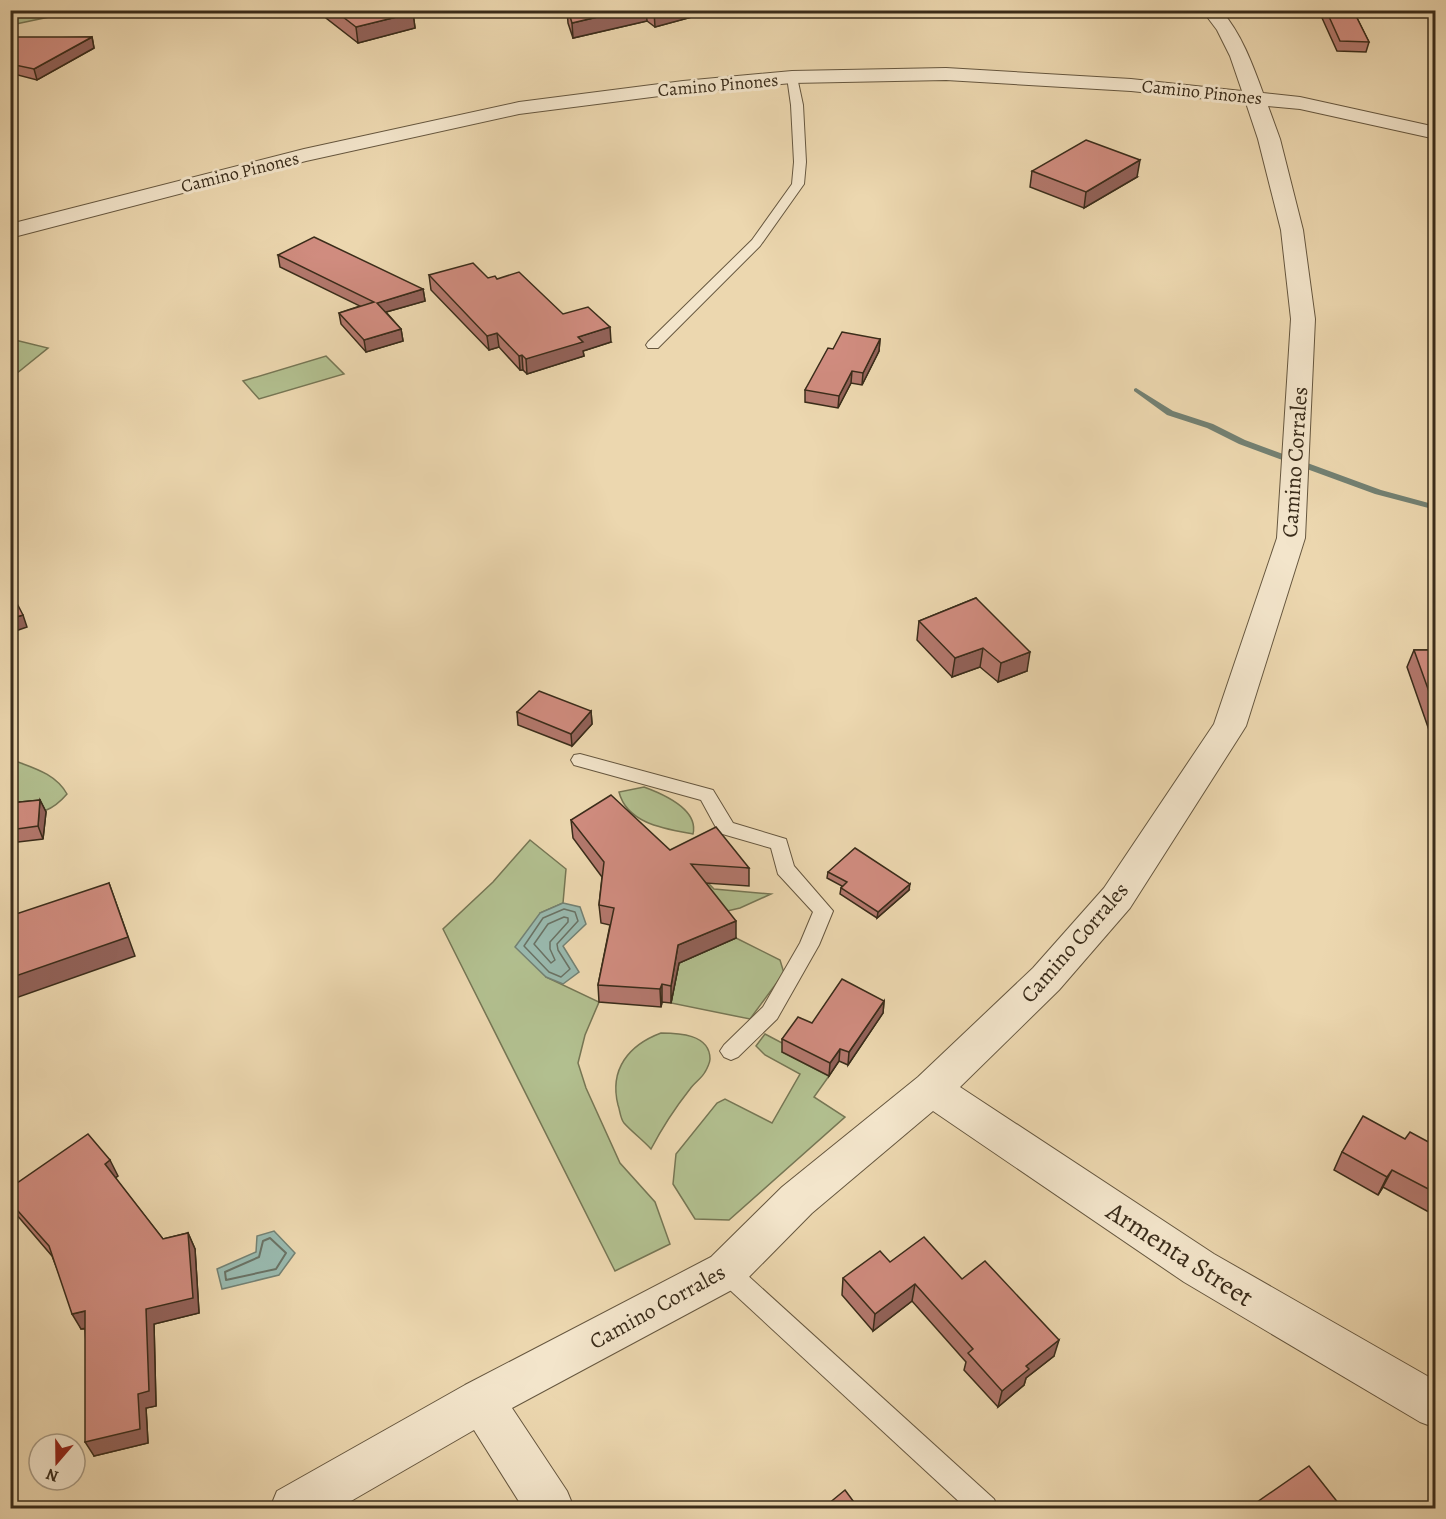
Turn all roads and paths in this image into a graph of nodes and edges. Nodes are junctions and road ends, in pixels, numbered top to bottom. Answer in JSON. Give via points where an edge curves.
{"nodes":[{"id":1,"x":1211,"y":10,"type":"edge"},
{"id":2,"x":792,"y":77,"type":"junction"},
{"id":3,"x":1255,"y":98,"type":"junction"},
{"id":4,"x":1436,"y":133,"type":"edge"},
{"id":5,"x":10,"y":231,"type":"edge"},
{"id":6,"x":653,"y":345,"type":"dead end"},
{"id":7,"x":580,"y":760,"type":"dead end"},
{"id":8,"x":731,"y":1050,"type":"dead end"},
{"id":9,"x":932,"y":1089,"type":"junction"},
{"id":10,"x":726,"y":1270,"type":"junction"},
{"id":11,"x":481,"y":1401,"type":"junction"},
{"id":12,"x":1436,"y":1406,"type":"edge"},
{"id":13,"x":294,"y":1509,"type":"edge"},
{"id":14,"x":550,"y":1509,"type":"edge"},
{"id":15,"x":984,"y":1509,"type":"edge"}],
"edges":[{"from":1,"to":3,"type":"street","name":"Camino Corrales","via":[[1226,28],[1240,56]]},
{"from":2,"to":3,"type":"street","name":"Camino Pinones","via":[[946,74],[1044,78]]},
{"from":2,"to":5,"type":"street","name":"Camino Pinones","via":[[519,108],[304,155]]},
{"from":2,"to":6,"type":"lane","via":[[797,105],[798,184],[756,243]]},
{"from":3,"to":4,"type":"street","name":"Camino Pinones","via":[[1300,103]]},
{"from":3,"to":9,"type":"street","name":"Camino Corrales","via":[[1292,230],[1303,319],[1291,538],[1230,726],[1117,898],[1046,979]]},
{"from":7,"to":8,"type":"lane","via":[[707,795],[726,828],[779,844],[785,869],[823,911],[809,945],[770,1013]]},
{"from":9,"to":10,"type":"street","name":"Camino Corrales","via":[[797,1200]]},
{"from":9,"to":12,"type":"street","name":"Armenta Street","via":[[1199,1268]]},
{"from":10,"to":11,"type":"street","name":"Camino Corrales"},
{"from":10,"to":15,"type":"lane"},
{"from":11,"to":13,"type":"street","name":"Camino Corrales"},
{"from":11,"to":14,"type":"street"}]}
